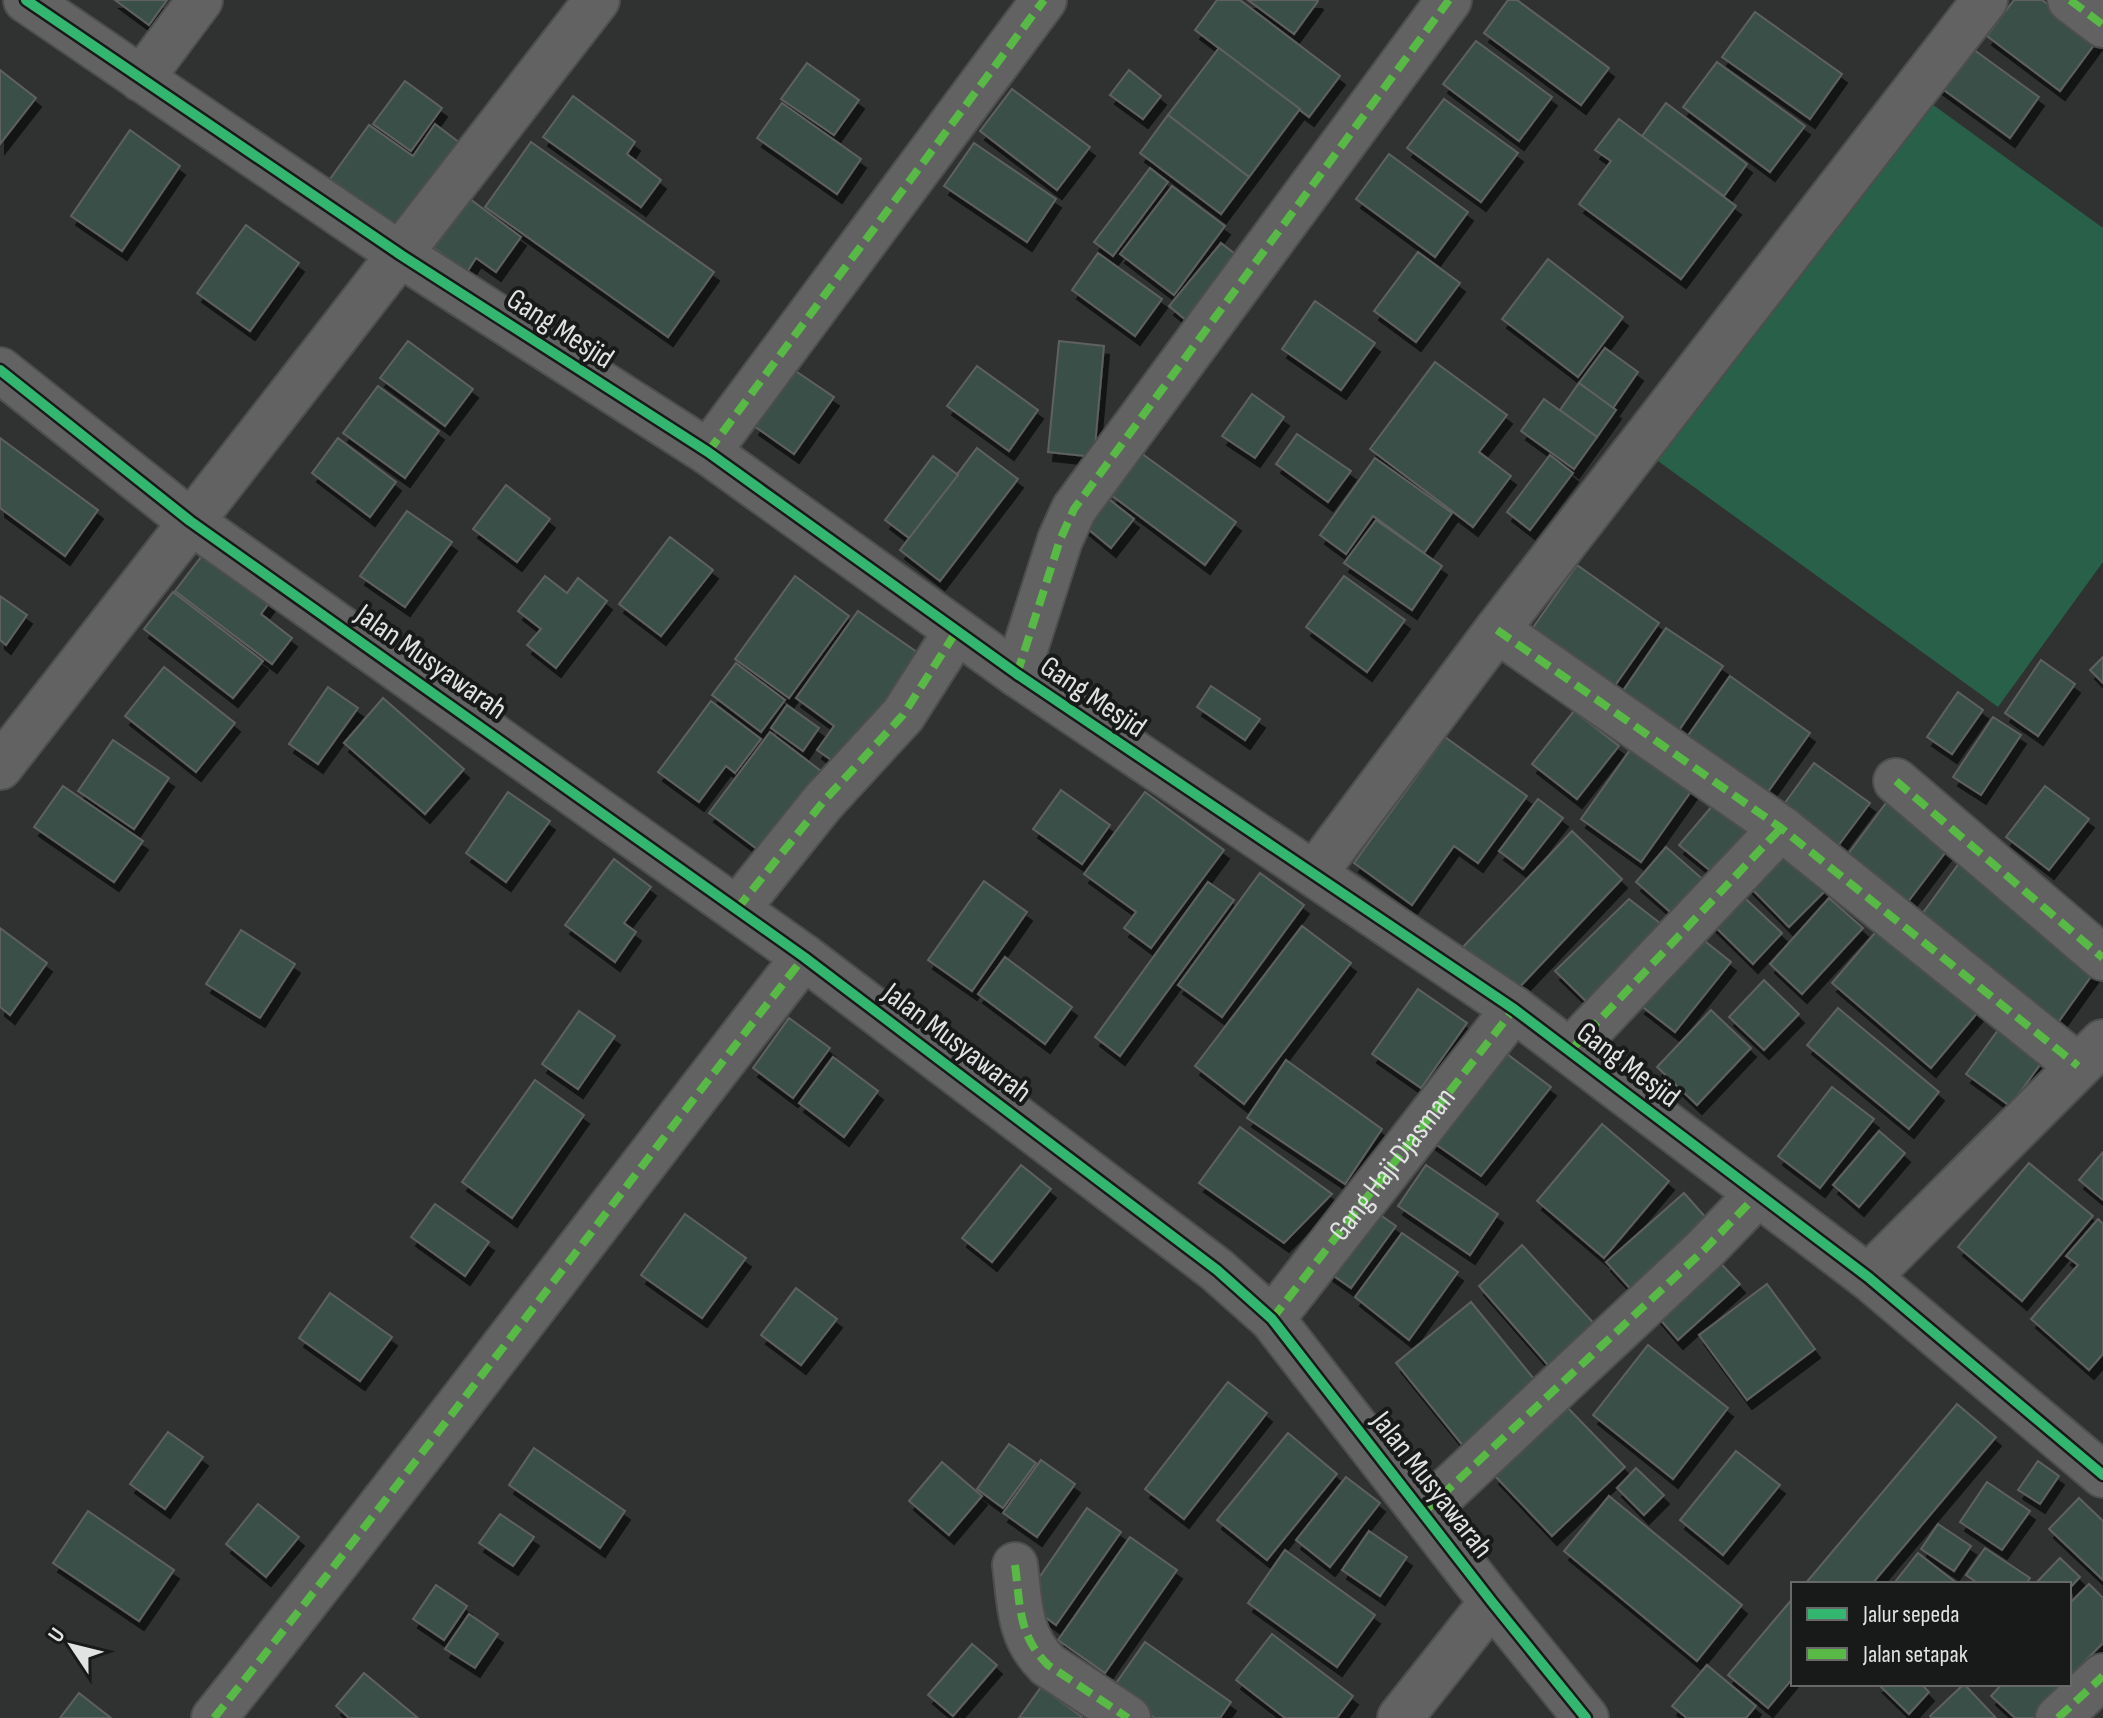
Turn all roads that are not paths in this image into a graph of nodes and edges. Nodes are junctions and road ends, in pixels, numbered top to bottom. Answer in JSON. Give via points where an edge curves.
{"nodes":[{"id":1,"x":26,"y":0,"type":"edge"},
{"id":2,"x":200,"y":0,"type":"edge"},
{"id":3,"x":597,"y":0,"type":"edge"},
{"id":4,"x":1044,"y":0,"type":"edge"},
{"id":5,"x":1449,"y":0,"type":"edge"},
{"id":6,"x":1985,"y":0,"type":"edge"},
{"id":7,"x":2070,"y":0,"type":"edge"},
{"id":8,"x":2103,"y":25,"type":"edge"},
{"id":9,"x":141,"y":79,"type":"junction"},
{"id":10,"x":401,"y":255,"type":"junction"},
{"id":11,"x":0,"y":370,"type":"edge"},
{"id":12,"x":708,"y":452,"type":"junction"},
{"id":13,"x":190,"y":521,"type":"junction"},
{"id":14,"x":1497,"y":630,"type":"junction"},
{"id":15,"x":956,"y":632,"type":"junction"},
{"id":16,"x":1017,"y":674,"type":"junction"},
{"id":17,"x":0,"y":767,"type":"edge"},
{"id":18,"x":1896,"y":781,"type":"dead end"},
{"id":19,"x":1781,"y":828,"type":"junction"},
{"id":20,"x":1314,"y":874,"type":"junction"},
{"id":21,"x":737,"y":909,"type":"junction"},
{"id":22,"x":804,"y":957,"type":"junction"},
{"id":23,"x":2103,"y":958,"type":"edge"},
{"id":24,"x":1514,"y":1009,"type":"junction"},
{"id":25,"x":1570,"y":1051,"type":"junction"},
{"id":26,"x":2090,"y":1054,"type":"edge"},
{"id":27,"x":1758,"y":1194,"type":"junction"},
{"id":28,"x":1868,"y":1277,"type":"junction"},
{"id":29,"x":1272,"y":1319,"type":"junction"},
{"id":30,"x":2103,"y":1475,"type":"edge"},
{"id":31,"x":1423,"y":1513,"type":"junction"},
{"id":32,"x":1015,"y":1565,"type":"dead end"},
{"id":33,"x":1492,"y":1602,"type":"junction"},
{"id":34,"x":2103,"y":1676,"type":"edge"},
{"id":35,"x":214,"y":1718,"type":"edge"},
{"id":36,"x":1128,"y":1718,"type":"edge"},
{"id":37,"x":1400,"y":1718,"type":"edge"},
{"id":38,"x":1586,"y":1718,"type":"edge"},
{"id":39,"x":2058,"y":1718,"type":"edge"}],
"edges":[{"from":1,"to":9,"type":"street","name":"Gang Mesjid"},
{"from":2,"to":9,"type":"street"},
{"from":3,"to":10,"type":"street"},
{"from":4,"to":12,"type":"street"},
{"from":5,"to":16,"type":"street","via":[[1074,509]]},
{"from":6,"to":14,"type":"street"},
{"from":7,"to":8,"type":"street"},
{"from":9,"to":10,"type":"street","name":"Gang Mesjid"},
{"from":10,"to":12,"type":"street","name":"Gang Mesjid"},
{"from":10,"to":13,"type":"street"},
{"from":11,"to":13,"type":"street","name":"Jalan Musyawarah"},
{"from":12,"to":15,"type":"street","name":"Gang Mesjid"},
{"from":13,"to":17,"type":"street"},
{"from":13,"to":21,"type":"street","name":"Jalan Musyawarah"},
{"from":14,"to":19,"type":"street"},
{"from":14,"to":20,"type":"street"},
{"from":15,"to":16,"type":"street","name":"Gang Mesjid"},
{"from":15,"to":21,"type":"street","via":[[903,715],[823,802]]},
{"from":16,"to":20,"type":"street","name":"Gang Mesjid"},
{"from":18,"to":23,"type":"street"},
{"from":19,"to":25,"type":"street"},
{"from":19,"to":26,"type":"street"},
{"from":20,"to":24,"type":"street","name":"Gang Mesjid"},
{"from":21,"to":22,"type":"street","name":"Jalan Musyawarah"},
{"from":22,"to":29,"type":"street","name":"Jalan Musyawarah","via":[[1217,1270]]},
{"from":22,"to":35,"type":"street"},
{"from":24,"to":25,"type":"street","name":"Gang Mesjid"},
{"from":24,"to":29,"type":"street","name":"Gang Haji Djasman"},
{"from":25,"to":27,"type":"street","name":"Gang Mesjid"},
{"from":26,"to":28,"type":"street"},
{"from":27,"to":28,"type":"street","name":"Gang Mesjid"},
{"from":27,"to":31,"type":"street"},
{"from":28,"to":30,"type":"street","name":"Gang Mesjid"},
{"from":29,"to":31,"type":"street","name":"Jalan Musyawarah"},
{"from":31,"to":33,"type":"street","name":"Jalan Musyawarah"},
{"from":32,"to":36,"type":"street","via":[[1023,1628],[1036,1654]]},
{"from":33,"to":37,"type":"street"},
{"from":33,"to":38,"type":"street","name":"Jalan Musyawarah"},
{"from":34,"to":39,"type":"street"}]}
